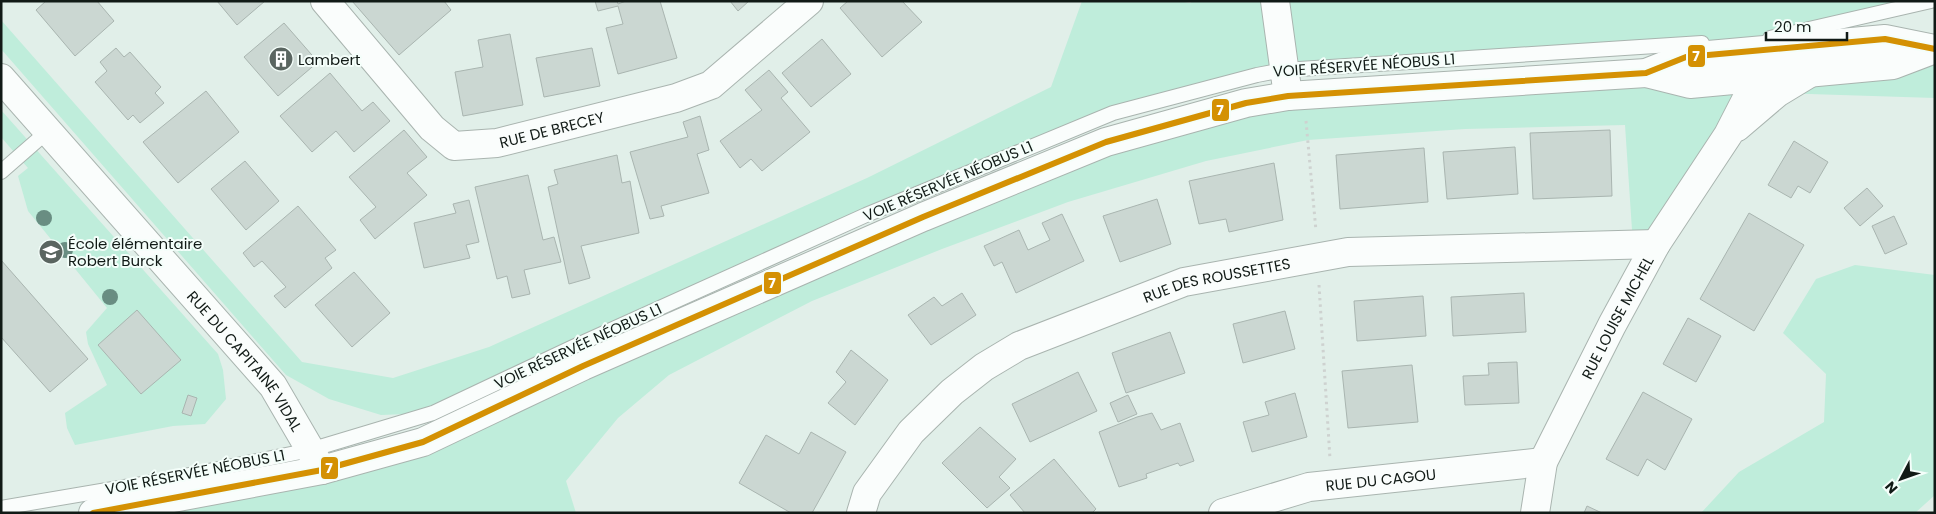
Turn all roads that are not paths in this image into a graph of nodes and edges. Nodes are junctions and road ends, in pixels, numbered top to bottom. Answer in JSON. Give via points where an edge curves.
{"nodes":[{"id":1,"x":325,"y":1,"type":"edge"},
{"id":2,"x":809,"y":1,"type":"edge"},
{"id":3,"x":1275,"y":1,"type":"edge"},
{"id":4,"x":1930,"y":1,"type":"edge"},
{"id":5,"x":1798,"y":48,"type":"junction"},
{"id":6,"x":1935,"y":49,"type":"edge"},
{"id":7,"x":1284,"y":70,"type":"junction"},
{"id":8,"x":1646,"y":73,"type":"junction"},
{"id":9,"x":1810,"y":73,"type":"junction"},
{"id":10,"x":1,"y":78,"type":"edge"},
{"id":11,"x":1748,"y":79,"type":"junction"},
{"id":12,"x":1296,"y":96,"type":"junction"},
{"id":13,"x":48,"y":132,"type":"junction"},
{"id":14,"x":1728,"y":135,"type":"junction"},
{"id":15,"x":1,"y":172,"type":"edge"},
{"id":16,"x":1656,"y":244,"type":"junction"},
{"id":17,"x":316,"y":460,"type":"junction"},
{"id":18,"x":1543,"y":462,"type":"junction"},
{"id":19,"x":1315,"y":495,"type":"edge"},
{"id":20,"x":1,"y":508,"type":"edge"},
{"id":21,"x":93,"y":513,"type":"edge"},
{"id":22,"x":861,"y":513,"type":"edge"},
{"id":23,"x":1223,"y":513,"type":"edge"},
{"id":24,"x":1535,"y":513,"type":"edge"}],
"edges":[{"from":1,"to":2,"type":"street","name":"RUE DE BRECEY","via":[[432,128],[454,146],[498,143],[676,98],[711,85]]},
{"from":3,"to":7,"type":"street"},
{"from":4,"to":7,"type":"lane","name":"VOIE RÉSERVÉE NÉOBUS L1","via":[[1765,39]]},
{"from":5,"to":6,"type":"street","via":[[1885,39]]},
{"from":5,"to":8,"type":"street","via":[[1686,57]]},
{"from":5,"to":11,"type":"street"},
{"from":6,"to":9,"type":"street","via":[[1893,65]]},
{"from":7,"to":12,"type":"street"},
{"from":7,"to":17,"type":"lane","name":"VOIE RÉSERVÉE NÉOBUS L1","via":[[1113,113],[866,215],[433,413]]},
{"from":8,"to":11,"type":"street","via":[[1690,84]]},
{"from":8,"to":12,"type":"street"},
{"from":9,"to":11,"type":"street"},
{"from":9,"to":14,"type":"street","name":"RUE LOUISE MICHEL","via":[[1777,92]]},
{"from":10,"to":13,"type":"street","name":"RUE DU CAPITAINE VIDAL"},
{"from":11,"to":14,"type":"street","name":"RUE LOUISE MICHEL","via":[[1748,96]]},
{"from":12,"to":17,"type":"street","via":[[1246,103],[1106,142],[923,217],[583,366],[423,442]]},
{"from":13,"to":15,"type":"lane"},
{"from":13,"to":17,"type":"street","name":"RUE DU CAPITAINE VIDAL","via":[[273,386]]},
{"from":14,"to":16,"type":"street","name":"RUE LOUISE MICHEL"},
{"from":16,"to":18,"type":"street","name":"RUE LOUISE MICHEL"},
{"from":16,"to":22,"type":"street","name":"RUE DES ROUSSETTES","via":[[1348,252],[1184,282],[1019,346],[984,367],[952,392],[911,432],[867,493]]},
{"from":17,"to":20,"type":"lane","name":"VOIE RÉSERVÉE NÉOBUS L1","via":[[160,481]]},
{"from":17,"to":21,"type":"street"},
{"from":18,"to":19,"type":"street","name":"RUE DU CAGOU"},
{"from":18,"to":24,"type":"street","name":"RUE LOUISE MICHEL"},
{"from":19,"to":23,"type":"street","name":"RUE DU CAGOU"}]}
